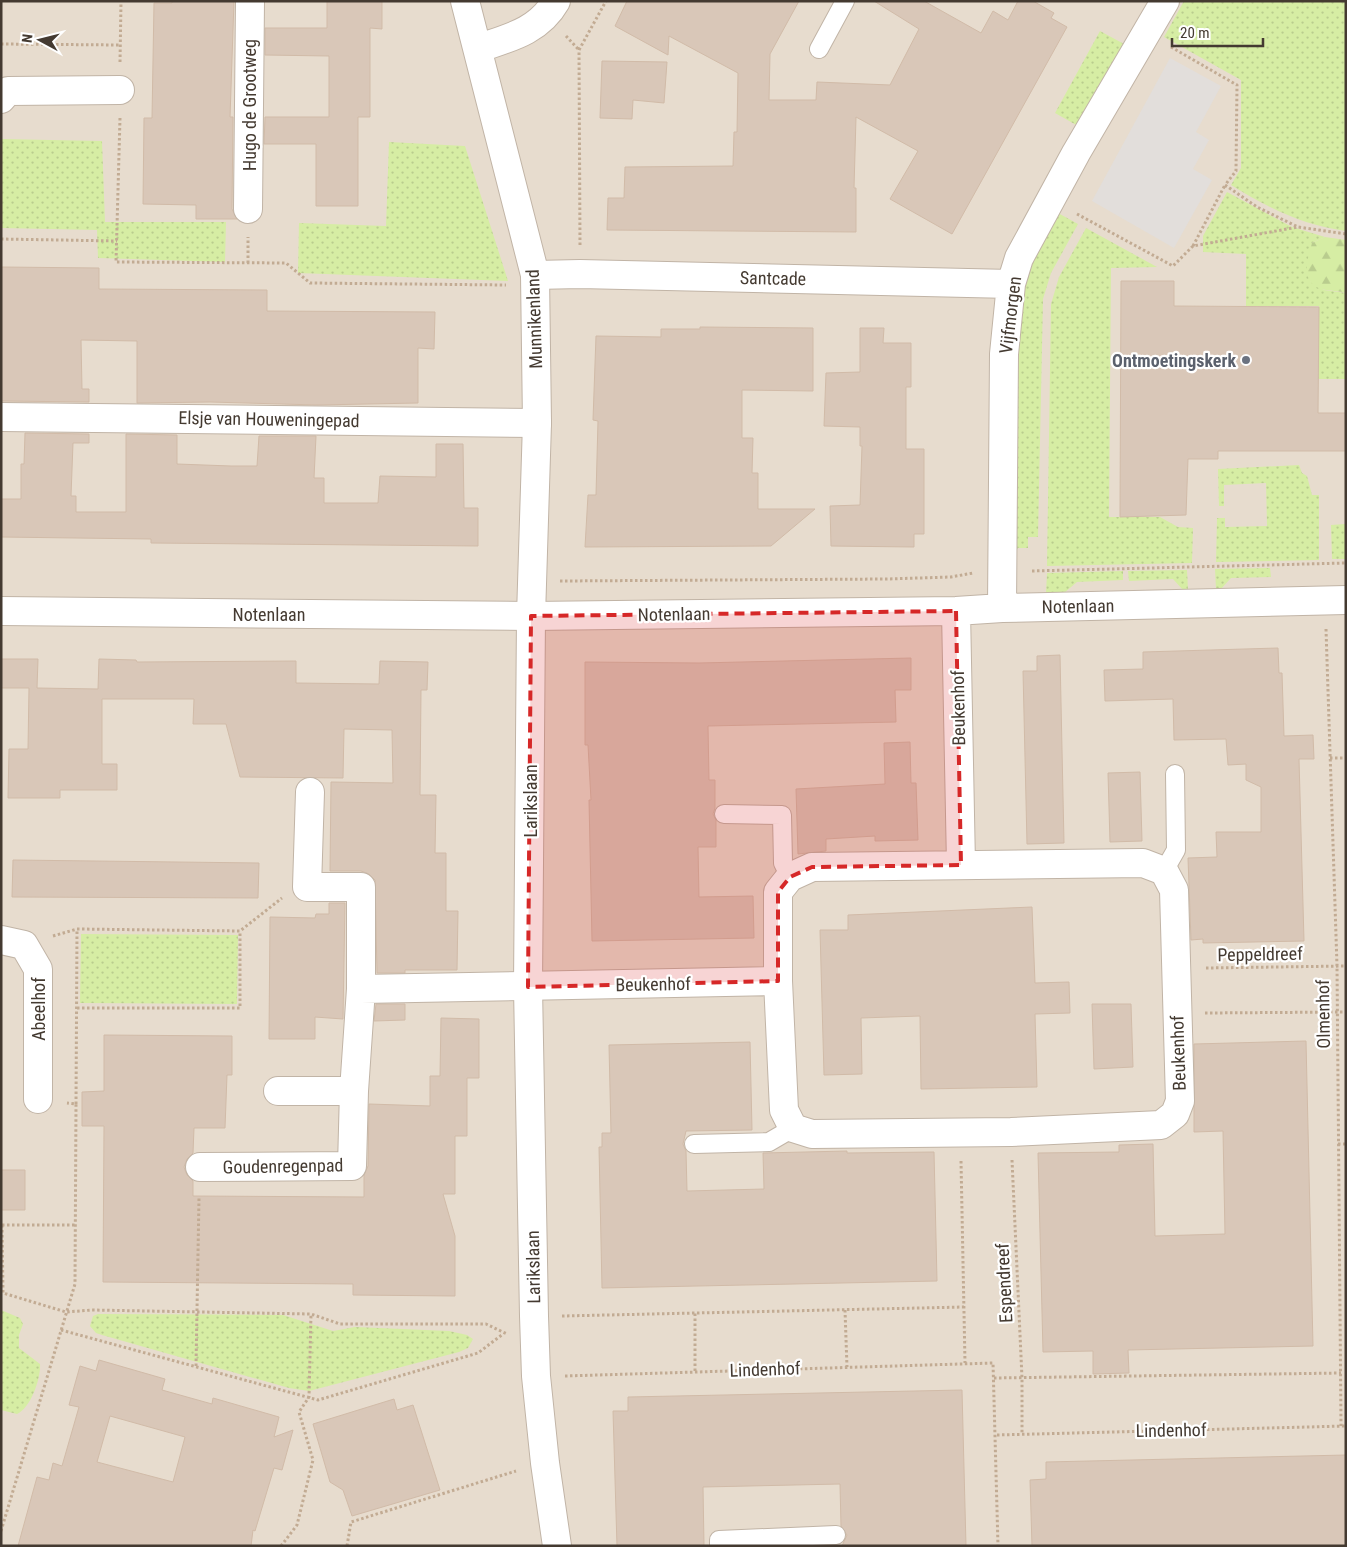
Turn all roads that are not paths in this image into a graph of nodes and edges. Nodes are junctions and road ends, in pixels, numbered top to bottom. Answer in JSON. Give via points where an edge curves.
{"nodes":[{"id":1,"x":250,"y":1,"type":"edge"},
{"id":2,"x":465,"y":1,"type":"edge"},
{"id":3,"x":556,"y":1,"type":"edge"},
{"id":4,"x":845,"y":1,"type":"edge"},
{"id":5,"x":1165,"y":1,"type":"edge"},
{"id":6,"x":478,"y":48,"type":"junction"},
{"id":7,"x":819,"y":49,"type":"dead end"},
{"id":8,"x":120,"y":90,"type":"dead end"},
{"id":9,"x":1,"y":99,"type":"edge"},
{"id":10,"x":248,"y":209,"type":"dead end"},
{"id":11,"x":535,"y":275,"type":"junction"},
{"id":12,"x":1011,"y":284,"type":"junction"},
{"id":13,"x":1,"y":417,"type":"edge"},
{"id":14,"x":537,"y":423,"type":"junction"},
{"id":15,"x":1336,"y":600,"type":"edge"},
{"id":16,"x":1002,"y":608,"type":"junction"},
{"id":17,"x":1,"y":611,"type":"edge"},
{"id":18,"x":956,"y":611,"type":"junction"},
{"id":19,"x":531,"y":616,"type":"junction"},
{"id":20,"x":1175,"y":774,"type":"dead end"},
{"id":21,"x":310,"y":792,"type":"dead end"},
{"id":22,"x":724,"y":814,"type":"dead end"},
{"id":23,"x":961,"y":865,"type":"junction"},
{"id":24,"x":1164,"y":870,"type":"junction"},
{"id":25,"x":790,"y":877,"type":"junction"},
{"id":26,"x":13,"y":942,"type":"edge"},
{"id":27,"x":778,"y":981,"type":"junction"},
{"id":28,"x":528,"y":987,"type":"junction"},
{"id":29,"x":361,"y":989,"type":"junction"},
{"id":30,"x":278,"y":1091,"type":"dead end"},
{"id":31,"x":354,"y":1091,"type":"junction"},
{"id":32,"x":38,"y":1100,"type":"road end"},
{"id":33,"x":793,"y":1128,"type":"junction"},
{"id":34,"x":694,"y":1144,"type":"dead end"},
{"id":35,"x":200,"y":1167,"type":"road end"},
{"id":36,"x":836,"y":1535,"type":"dead end"},
{"id":37,"x":558,"y":1546,"type":"edge"},
{"id":38,"x":719,"y":1546,"type":"edge"}],
"edges":[{"from":1,"to":10,"type":"street","name":"Hugo de Grootweg"},
{"from":2,"to":6,"type":"street","name":"Munnikenland"},
{"from":3,"to":6,"type":"street","via":[[548,15],[521,34]]},
{"from":4,"to":7,"type":"lane"},
{"from":5,"to":12,"type":"street","name":"Vijfmorgen","via":[[1076,153],[1019,258]]},
{"from":6,"to":11,"type":"street","name":"Munnikenland"},
{"from":8,"to":9,"type":"street","via":[[8,91]]},
{"from":11,"to":12,"type":"street","name":"Santcade"},
{"from":11,"to":14,"type":"street","name":"Munnikenland"},
{"from":12,"to":16,"type":"street","name":"Vijfmorgen","via":[[1004,354]]},
{"from":13,"to":14,"type":"street","name":"Elsje van Houweningepad"},
{"from":14,"to":19,"type":"street","name":"Munnikenland"},
{"from":15,"to":16,"type":"street","name":"Notenlaan"},
{"from":16,"to":18,"type":"street","name":"Notenlaan"},
{"from":17,"to":19,"type":"street","name":"Notenlaan"},
{"from":18,"to":19,"type":"street","name":"Notenlaan"},
{"from":18,"to":23,"type":"street","name":"Beukenhof"},
{"from":19,"to":28,"type":"street","name":"Larikslaan"},
{"from":20,"to":24,"type":"lane","via":[[1176,850]]},
{"from":21,"to":29,"type":"street","via":[[307,887],[361,887]]},
{"from":22,"to":25,"type":"lane","via":[[782,815],[783,863]]},
{"from":23,"to":24,"type":"street","via":[[1143,863]]},
{"from":23,"to":25,"type":"street","via":[[812,867]]},
{"from":24,"to":33,"type":"street","name":"Beukenhof","via":[[1174,890],[1180,1101],[1175,1114],[1161,1125],[960,1133],[812,1134]]},
{"from":25,"to":27,"type":"street","via":[[778,892]]},
{"from":26,"to":32,"type":"street","name":"Abeelhof","via":[[38,969]]},
{"from":27,"to":28,"type":"street","name":"Beukenhof"},
{"from":27,"to":33,"type":"street","via":[[784,1110]]},
{"from":28,"to":29,"type":"street"},
{"from":28,"to":37,"type":"street","name":"Larikslaan","via":[[536,1376]]},
{"from":29,"to":31,"type":"street"},
{"from":30,"to":31,"type":"street"},
{"from":31,"to":35,"type":"street","name":"Goudenregenpad","via":[[352,1166]]},
{"from":33,"to":34,"type":"lane","via":[[769,1142]]},
{"from":36,"to":38,"type":"lane","via":[[719,1540]]}]}
